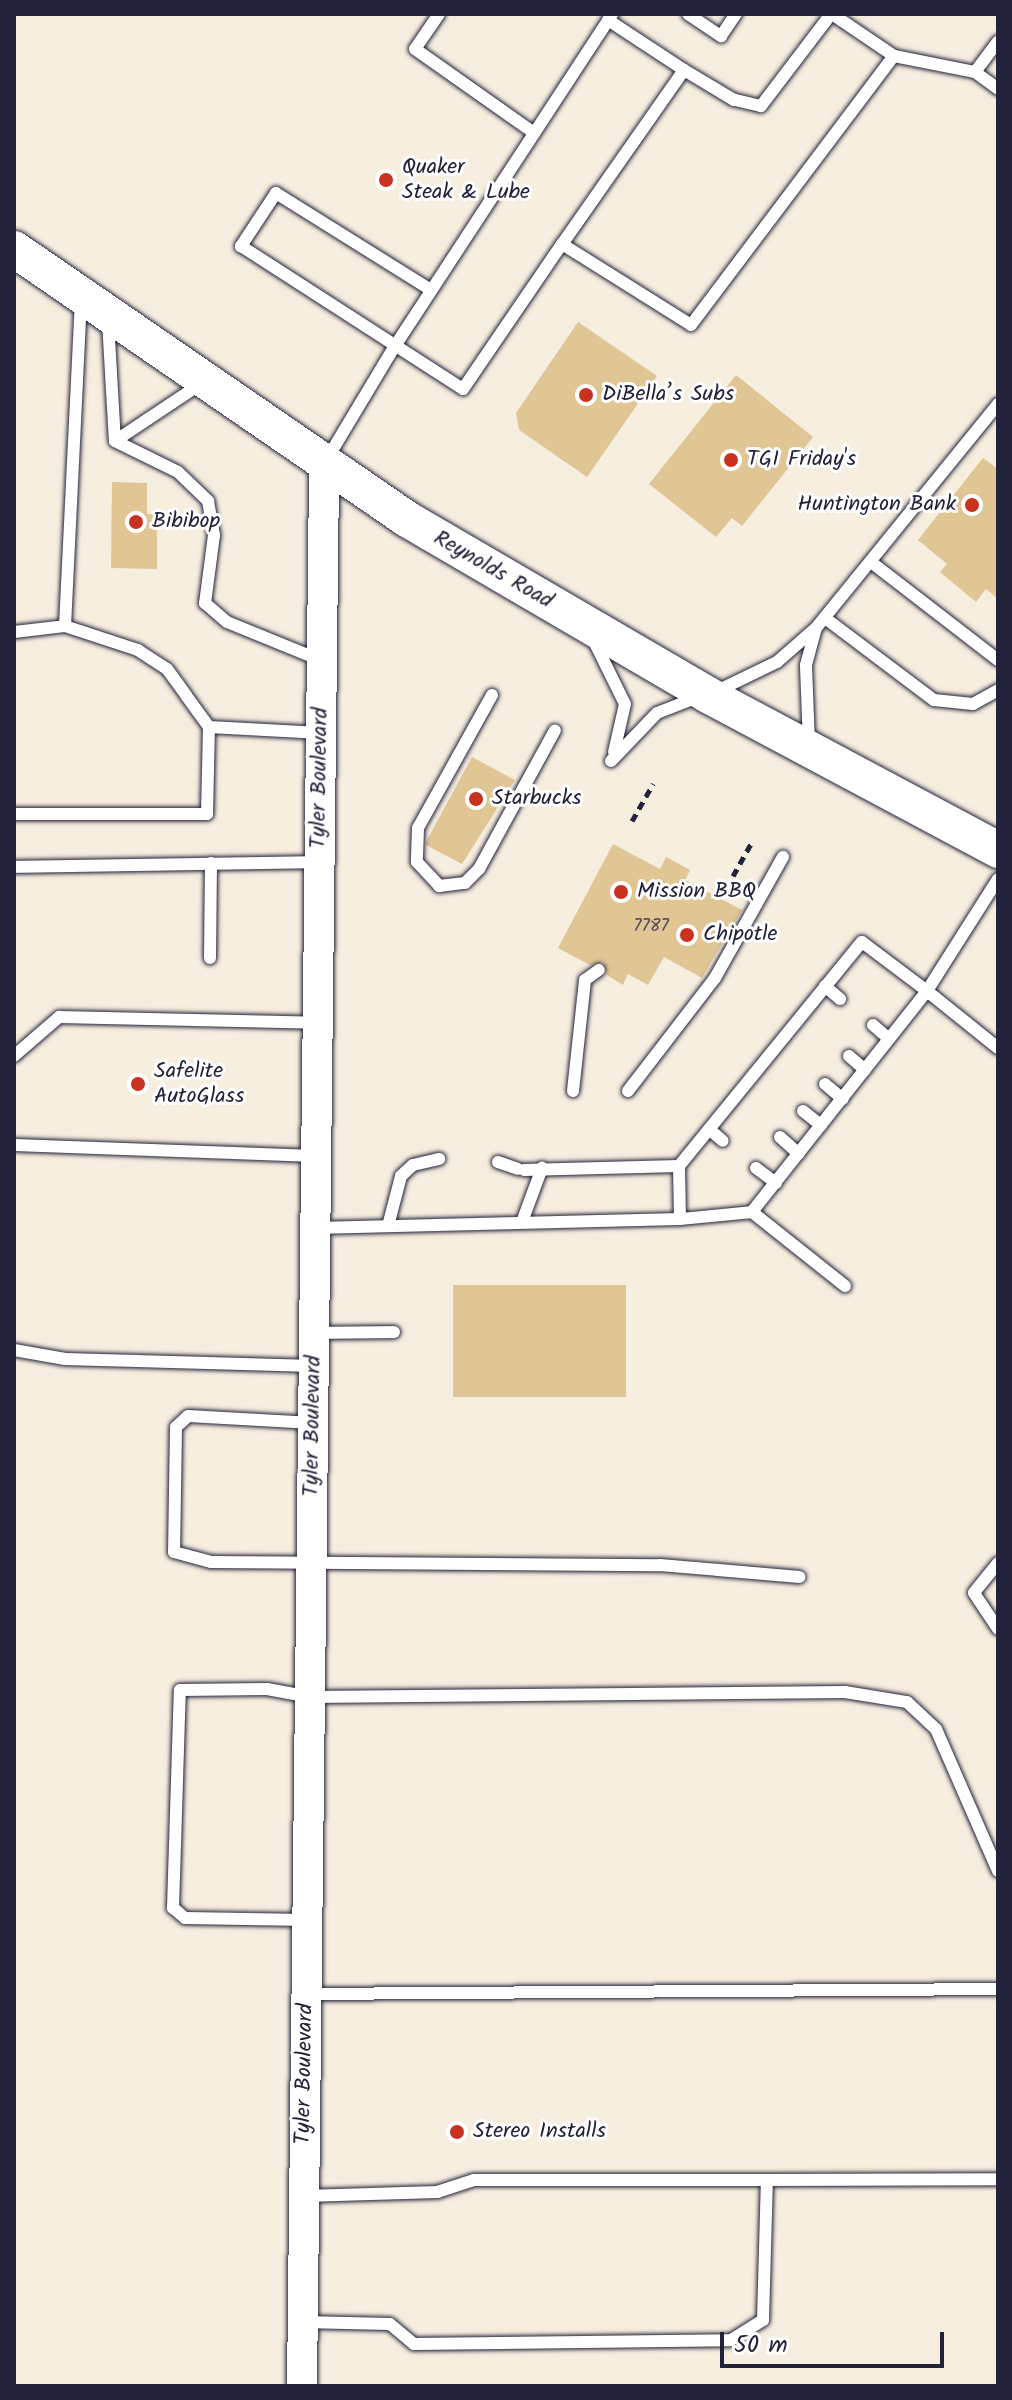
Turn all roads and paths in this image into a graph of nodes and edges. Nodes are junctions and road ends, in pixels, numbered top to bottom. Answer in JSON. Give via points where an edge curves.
{"nodes":[{"id":1,"x":439,"y":14,"type":"edge"},
{"id":2,"x":688,"y":14,"type":"edge"},
{"id":3,"x":736,"y":14,"type":"edge"},
{"id":4,"x":832,"y":14,"type":"edge"},
{"id":5,"x":610,"y":17,"type":"edge"},
{"id":6,"x":998,"y":42,"type":"edge"},
{"id":7,"x":894,"y":56,"type":"junction"},
{"id":8,"x":684,"y":70,"type":"junction"},
{"id":9,"x":975,"y":72,"type":"junction"},
{"id":10,"x":998,"y":89,"type":"edge"},
{"id":11,"x":534,"y":133,"type":"junction"},
{"id":12,"x":562,"y":244,"type":"junction"},
{"id":13,"x":14,"y":249,"type":"edge"},
{"id":14,"x":431,"y":290,"type":"junction"},
{"id":15,"x":95,"y":305,"type":"junction"},
{"id":16,"x":395,"y":346,"type":"junction"},
{"id":17,"x":205,"y":382,"type":"junction"},
{"id":18,"x":998,"y":404,"type":"edge"},
{"id":19,"x":115,"y":441,"type":"junction"},
{"id":20,"x":324,"y":466,"type":"junction"},
{"id":21,"x":871,"y":562,"type":"junction"},
{"id":22,"x":825,"y":618,"type":"junction"},
{"id":23,"x":584,"y":623,"type":"junction"},
{"id":24,"x":65,"y":626,"type":"junction"},
{"id":25,"x":816,"y":628,"type":"junction"},
{"id":26,"x":14,"y":632,"type":"edge"},
{"id":27,"x":322,"y":660,"type":"junction"},
{"id":28,"x":998,"y":660,"type":"edge"},
{"id":29,"x":998,"y":690,"type":"edge"},
{"id":30,"x":492,"y":695,"type":"dead end"},
{"id":31,"x":708,"y":695,"type":"junction"},
{"id":32,"x":209,"y":727,"type":"junction"},
{"id":33,"x":555,"y":730,"type":"dead end"},
{"id":34,"x":321,"y":733,"type":"junction"},
{"id":35,"x":809,"y":751,"type":"junction"},
{"id":36,"x":653,"y":784,"type":"dead end"},
{"id":37,"x":14,"y":814,"type":"edge"},
{"id":38,"x":632,"y":821,"type":"dead end"},
{"id":39,"x":753,"y":840,"type":"dead end"},
{"id":40,"x":998,"y":850,"type":"edge"},
{"id":41,"x":783,"y":857,"type":"dead end"},
{"id":42,"x":319,"y":862,"type":"junction"},
{"id":43,"x":211,"y":863,"type":"junction"},
{"id":44,"x":14,"y":867,"type":"edge"},
{"id":45,"x":733,"y":876,"type":"dead end"},
{"id":46,"x":998,"y":879,"type":"edge"},
{"id":47,"x":210,"y":958,"type":"dead end"},
{"id":48,"x":599,"y":970,"type":"dead end"},
{"id":49,"x":825,"y":986,"type":"junction"},
{"id":50,"x":927,"y":991,"type":"junction"},
{"id":51,"x":840,"y":999,"type":"dead end"},
{"id":52,"x":801,"y":1016,"type":"junction"},
{"id":53,"x":317,"y":1023,"type":"junction"},
{"id":54,"x":873,"y":1025,"type":"dead end"},
{"id":55,"x":812,"y":1026,"type":"dead end"},
{"id":56,"x":889,"y":1039,"type":"junction"},
{"id":57,"x":998,"y":1048,"type":"edge"},
{"id":58,"x":14,"y":1056,"type":"edge"},
{"id":59,"x":849,"y":1056,"type":"dead end"},
{"id":60,"x":865,"y":1070,"type":"junction"},
{"id":61,"x":825,"y":1084,"type":"dead end"},
{"id":62,"x":573,"y":1091,"type":"dead end"},
{"id":63,"x":628,"y":1091,"type":"dead end"},
{"id":64,"x":733,"y":1099,"type":"junction"},
{"id":65,"x":843,"y":1099,"type":"junction"},
{"id":66,"x":744,"y":1109,"type":"dead end"},
{"id":67,"x":803,"y":1111,"type":"dead end"},
{"id":68,"x":821,"y":1125,"type":"junction"},
{"id":69,"x":709,"y":1129,"type":"junction"},
{"id":70,"x":780,"y":1137,"type":"dead end"},
{"id":71,"x":723,"y":1141,"type":"dead end"},
{"id":72,"x":14,"y":1145,"type":"edge"},
{"id":73,"x":799,"y":1154,"type":"junction"},
{"id":74,"x":316,"y":1156,"type":"junction"},
{"id":75,"x":439,"y":1159,"type":"dead end"},
{"id":76,"x":498,"y":1162,"type":"dead end"},
{"id":77,"x":679,"y":1166,"type":"junction"},
{"id":78,"x":542,"y":1168,"type":"junction"},
{"id":79,"x":756,"y":1168,"type":"dead end"},
{"id":80,"x":776,"y":1183,"type":"junction"},
{"id":81,"x":752,"y":1212,"type":"junction"},
{"id":82,"x":680,"y":1219,"type":"junction"},
{"id":83,"x":522,"y":1222,"type":"junction"},
{"id":84,"x":388,"y":1226,"type":"junction"},
{"id":85,"x":315,"y":1228,"type":"junction"},
{"id":86,"x":845,"y":1286,"type":"dead end"},
{"id":87,"x":394,"y":1332,"type":"dead end"},
{"id":88,"x":314,"y":1333,"type":"junction"},
{"id":89,"x":14,"y":1350,"type":"edge"},
{"id":90,"x":314,"y":1366,"type":"junction"},
{"id":91,"x":313,"y":1423,"type":"junction"},
{"id":92,"x":311,"y":1561,"type":"junction"},
{"id":93,"x":998,"y":1563,"type":"edge"},
{"id":94,"x":799,"y":1577,"type":"dead end"},
{"id":95,"x":998,"y":1629,"type":"edge"},
{"id":96,"x":310,"y":1697,"type":"junction"},
{"id":97,"x":998,"y":1871,"type":"edge"},
{"id":98,"x":307,"y":1920,"type":"junction"},
{"id":99,"x":998,"y":1989,"type":"edge"},
{"id":100,"x":306,"y":1994,"type":"junction"},
{"id":101,"x":998,"y":2179,"type":"edge"},
{"id":102,"x":767,"y":2180,"type":"junction"},
{"id":103,"x":304,"y":2196,"type":"junction"},
{"id":104,"x":302,"y":2322,"type":"junction"},
{"id":105,"x":302,"y":2386,"type":"edge"}],
"edges":[{"from":1,"to":11,"type":"lane","via":[[415,49]]},
{"from":2,"to":3,"type":"lane","via":[[721,36]]},
{"from":4,"to":7,"type":"lane"},
{"from":4,"to":8,"type":"lane","via":[[761,106],[734,100]]},
{"from":5,"to":8,"type":"lane"},
{"from":5,"to":11,"type":"lane"},
{"from":6,"to":9,"type":"lane"},
{"from":7,"to":9,"type":"lane"},
{"from":7,"to":12,"type":"lane","via":[[691,325]]},
{"from":8,"to":12,"type":"lane"},
{"from":9,"to":10,"type":"lane"},
{"from":11,"to":14,"type":"lane"},
{"from":12,"to":16,"type":"lane","via":[[463,389]]},
{"from":13,"to":15,"type":"main road","name":"Reynolds Road"},
{"from":14,"to":16,"type":"lane"},
{"from":14,"to":16,"type":"lane","via":[[276,193],[241,246]]},
{"from":15,"to":17,"type":"main road","name":"Reynolds Road"},
{"from":15,"to":19,"type":"lane"},
{"from":15,"to":24,"type":"lane"},
{"from":16,"to":20,"type":"lane"},
{"from":17,"to":19,"type":"lane"},
{"from":17,"to":20,"type":"main road","name":"Reynolds Road"},
{"from":18,"to":21,"type":"lane"},
{"from":19,"to":27,"type":"lane","via":[[178,472],[208,501],[214,535],[205,603],[227,622]]},
{"from":20,"to":23,"type":"main road","name":"Reynolds Road"},
{"from":20,"to":27,"type":"street","name":"Tyler Boulevard"},
{"from":21,"to":22,"type":"lane"},
{"from":21,"to":28,"type":"lane"},
{"from":22,"to":25,"type":"lane"},
{"from":22,"to":29,"type":"lane","via":[[934,700],[973,704]]},
{"from":23,"to":31,"type":"main road","name":"Reynolds Road"},
{"from":23,"to":31,"type":"lane","via":[[625,704],[611,761],[657,713],[681,700]]},
{"from":24,"to":26,"type":"lane"},
{"from":24,"to":32,"type":"lane","via":[[138,650],[167,669]]},
{"from":25,"to":31,"type":"lane","via":[[777,662]]},
{"from":25,"to":35,"type":"lane","via":[[806,665]]},
{"from":27,"to":34,"type":"street","name":"Tyler Boulevard"},
{"from":30,"to":33,"type":"lane","via":[[418,828],[417,862],[439,886],[465,883],[479,869]]},
{"from":31,"to":35,"type":"main road","name":"Reynolds Road"},
{"from":32,"to":34,"type":"lane"},
{"from":32,"to":37,"type":"lane","via":[[207,814]]},
{"from":34,"to":42,"type":"street","name":"Tyler Boulevard"},
{"from":35,"to":40,"type":"main road","name":"Reynolds Road"},
{"from":36,"to":38,"type":"path"},
{"from":39,"to":45,"type":"path"},
{"from":41,"to":63,"type":"lane","via":[[715,978]]},
{"from":42,"to":43,"type":"lane"},
{"from":42,"to":53,"type":"street","name":"Tyler Boulevard"},
{"from":43,"to":44,"type":"lane"},
{"from":43,"to":47,"type":"lane"},
{"from":46,"to":50,"type":"lane"},
{"from":48,"to":62,"type":"lane","via":[[585,980]]},
{"from":49,"to":50,"type":"lane","via":[[862,942]]},
{"from":49,"to":51,"type":"lane"},
{"from":49,"to":52,"type":"lane"},
{"from":50,"to":56,"type":"lane"},
{"from":50,"to":57,"type":"lane"},
{"from":52,"to":55,"type":"lane"},
{"from":52,"to":64,"type":"lane","via":[[760,1077]]},
{"from":53,"to":58,"type":"lane","via":[[59,1017]]},
{"from":53,"to":74,"type":"street","name":"Tyler Boulevard"},
{"from":54,"to":56,"type":"lane"},
{"from":56,"to":60,"type":"lane"},
{"from":59,"to":60,"type":"lane"},
{"from":60,"to":65,"type":"lane"},
{"from":61,"to":65,"type":"lane"},
{"from":64,"to":66,"type":"lane"},
{"from":64,"to":69,"type":"lane"},
{"from":65,"to":68,"type":"lane"},
{"from":67,"to":68,"type":"lane"},
{"from":68,"to":73,"type":"lane"},
{"from":69,"to":71,"type":"lane"},
{"from":69,"to":77,"type":"lane"},
{"from":70,"to":73,"type":"lane"},
{"from":72,"to":74,"type":"lane"},
{"from":73,"to":80,"type":"lane"},
{"from":74,"to":85,"type":"street","name":"Tyler Boulevard"},
{"from":75,"to":84,"type":"lane","via":[[413,1165],[401,1176]]},
{"from":76,"to":78,"type":"lane"},
{"from":77,"to":78,"type":"lane"},
{"from":77,"to":82,"type":"lane"},
{"from":78,"to":83,"type":"lane"},
{"from":79,"to":80,"type":"lane"},
{"from":80,"to":81,"type":"lane"},
{"from":81,"to":82,"type":"lane"},
{"from":81,"to":86,"type":"lane"},
{"from":82,"to":83,"type":"lane"},
{"from":83,"to":84,"type":"lane"},
{"from":84,"to":85,"type":"lane"},
{"from":85,"to":88,"type":"street","name":"Tyler Boulevard"},
{"from":87,"to":88,"type":"lane"},
{"from":88,"to":90,"type":"street","name":"Tyler Boulevard"},
{"from":89,"to":90,"type":"lane","via":[[65,1359]]},
{"from":90,"to":91,"type":"street","name":"Tyler Boulevard"},
{"from":91,"to":92,"type":"street","name":"Tyler Boulevard"},
{"from":91,"to":92,"type":"lane","via":[[188,1416],[176,1427],[174,1552],[211,1562]]},
{"from":92,"to":94,"type":"lane","via":[[660,1565]]},
{"from":92,"to":96,"type":"street","name":"Tyler Boulevard"},
{"from":93,"to":95,"type":"lane","via":[[974,1593]]},
{"from":96,"to":97,"type":"lane","via":[[845,1692],[907,1702],[936,1729]]},
{"from":96,"to":98,"type":"street","name":"Tyler Boulevard"},
{"from":96,"to":98,"type":"lane","via":[[267,1689],[180,1690],[173,1908],[185,1918]]},
{"from":98,"to":100,"type":"street","name":"Tyler Boulevard"},
{"from":99,"to":100,"type":"lane"},
{"from":100,"to":103,"type":"street","name":"Tyler Boulevard"},
{"from":101,"to":102,"type":"lane"},
{"from":102,"to":103,"type":"lane","via":[[474,2180],[438,2192]]},
{"from":102,"to":104,"type":"lane","via":[[763,2320],[731,2340],[414,2344],[390,2324]]},
{"from":103,"to":104,"type":"street","name":"Tyler Boulevard"},
{"from":104,"to":105,"type":"street","name":"Tyler Boulevard"}]}
